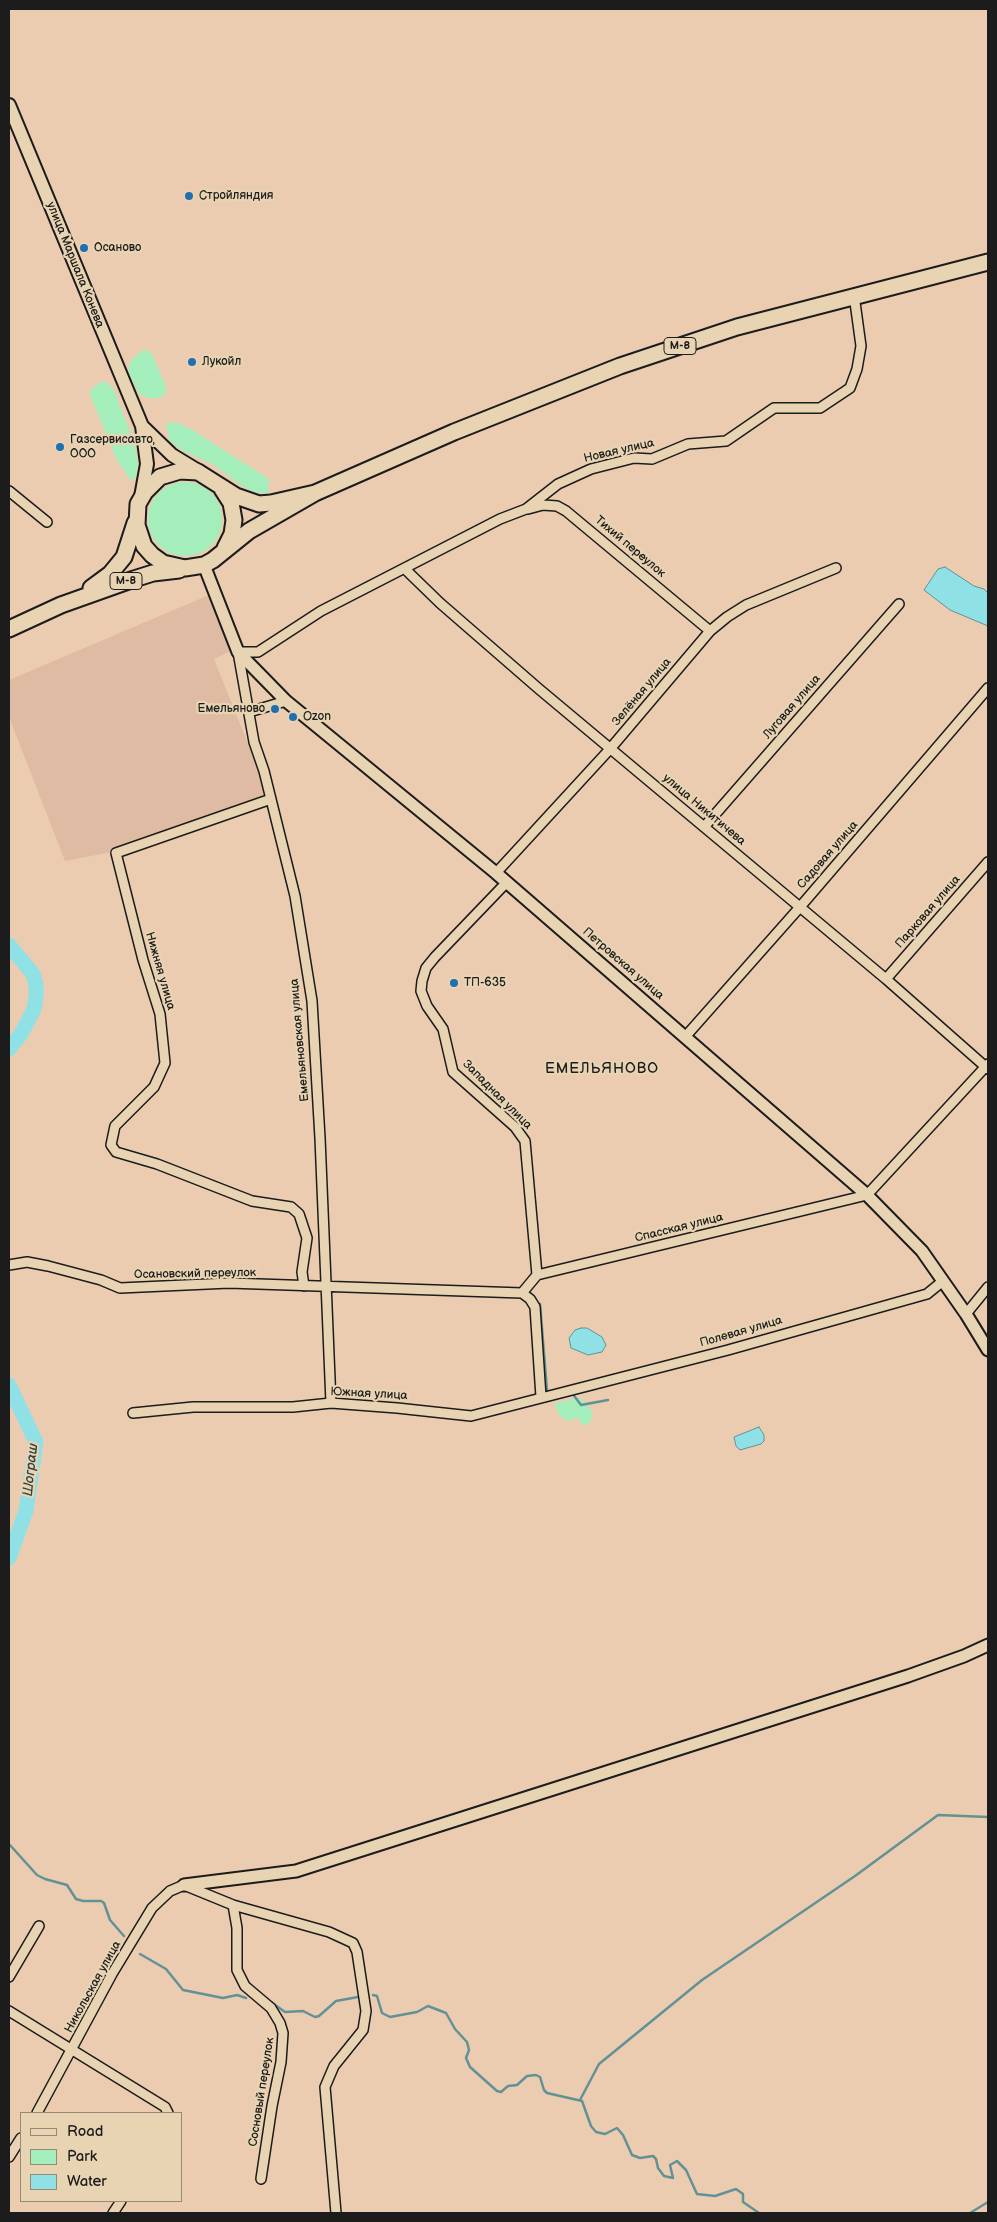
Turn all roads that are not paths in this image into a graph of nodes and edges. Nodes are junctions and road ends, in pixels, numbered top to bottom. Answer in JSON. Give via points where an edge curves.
{"nodes":[{"id":1,"x":9,"y":105,"type":"edge"},
{"id":2,"x":988,"y":262,"type":"edge"},
{"id":3,"x":854,"y":295,"type":"junction"},
{"id":4,"x":142,"y":426,"type":"junction"},
{"id":5,"x":206,"y":476,"type":"junction"},
{"id":6,"x":219,"y":485,"type":"junction"},
{"id":7,"x":9,"y":491,"type":"edge"},
{"id":8,"x":315,"y":493,"type":"junction"},
{"id":9,"x":140,"y":498,"type":"junction"},
{"id":10,"x":526,"y":509,"type":"junction"},
{"id":11,"x":136,"y":516,"type":"junction"},
{"id":12,"x":47,"y":522,"type":"dead end"},
{"id":13,"x":204,"y":564,"type":"junction"},
{"id":14,"x":836,"y":568,"type":"dead end"},
{"id":15,"x":405,"y":569,"type":"junction"},
{"id":16,"x":899,"y":604,"type":"dead end"},
{"id":17,"x":61,"y":606,"type":"junction"},
{"id":18,"x":9,"y":628,"type":"edge"},
{"id":19,"x":710,"y":631,"type":"junction"},
{"id":20,"x":238,"y":652,"type":"junction"},
{"id":21,"x":988,"y":688,"type":"edge"},
{"id":22,"x":286,"y":700,"type":"junction"},
{"id":23,"x":249,"y":712,"type":"junction"},
{"id":24,"x":610,"y":748,"type":"junction"},
{"id":25,"x":271,"y":799,"type":"junction"},
{"id":26,"x":704,"y":827,"type":"junction"},
{"id":27,"x":988,"y":862,"type":"edge"},
{"id":28,"x":496,"y":873,"type":"junction"},
{"id":29,"x":507,"y":882,"type":"junction"},
{"id":30,"x":800,"y":907,"type":"junction"},
{"id":31,"x":886,"y":979,"type":"junction"},
{"id":32,"x":685,"y":1037,"type":"junction"},
{"id":33,"x":987,"y":1067,"type":"edge"},
{"id":34,"x":867,"y":1196,"type":"junction"},
{"id":35,"x":9,"y":1265,"type":"edge"},
{"id":36,"x":536,"y":1276,"type":"junction"},
{"id":37,"x":943,"y":1281,"type":"junction"},
{"id":38,"x":304,"y":1286,"type":"junction"},
{"id":39,"x":325,"y":1287,"type":"junction"},
{"id":40,"x":988,"y":1287,"type":"edge"},
{"id":41,"x":522,"y":1293,"type":"junction"},
{"id":42,"x":966,"y":1314,"type":"junction"},
{"id":43,"x":988,"y":1350,"type":"edge"},
{"id":44,"x":541,"y":1397,"type":"junction"},
{"id":45,"x":331,"y":1403,"type":"junction"},
{"id":46,"x":133,"y":1412,"type":"dead end"},
{"id":47,"x":988,"y":1645,"type":"edge"},
{"id":48,"x":184,"y":1884,"type":"junction"},
{"id":49,"x":233,"y":1905,"type":"junction"},
{"id":50,"x":39,"y":1926,"type":"dead end"},
{"id":51,"x":9,"y":1977,"type":"edge"},
{"id":52,"x":9,"y":2011,"type":"edge"},
{"id":53,"x":73,"y":2050,"type":"junction"},
{"id":54,"x":38,"y":2112,"type":"edge"},
{"id":55,"x":168,"y":2112,"type":"edge"},
{"id":56,"x":20,"y":2140,"type":"edge"},
{"id":57,"x":9,"y":2157,"type":"edge"},
{"id":58,"x":261,"y":2179,"type":"dead end"},
{"id":59,"x":120,"y":2202,"type":"edge"},
{"id":60,"x":113,"y":2213,"type":"edge"},
{"id":61,"x":336,"y":2213,"type":"edge"}],
"edges":[{"from":1,"to":4,"type":"main road","name":"улица Маршала Конева"},
{"from":2,"to":3,"type":"main road","number":"М-8"},
{"from":3,"to":8,"type":"main road","number":"М-8","via":[[737,326],[620,366],[454,432]]},
{"from":3,"to":10,"type":"street","name":"Новая улица","via":[[861,346],[856,369],[850,388],[820,408],[774,408],[726,441],[688,444],[652,459],[634,458],[591,469],[558,484]]},
{"from":4,"to":5,"type":"main road","via":[[172,455]]},
{"from":4,"to":9,"type":"main road","via":[[148,464]]},
{"from":5,"to":6,"type":"main road","number":"М-8"},
{"from":5,"to":9,"type":"main road","number":"М-8","via":[[190,471],[166,474]]},
{"from":6,"to":8,"type":"main road","number":"М-8","via":[[244,499],[265,504]]},
{"from":6,"to":13,"type":"main road","number":"М-8","via":[[232,503],[234,520],[228,543]]},
{"from":7,"to":12,"type":"street"},
{"from":8,"to":13,"type":"main road","number":"М-8","via":[[249,531]]},
{"from":9,"to":11,"type":"main road","number":"М-8"},
{"from":10,"to":15,"type":"street","name":"Новая улица","via":[[500,519]]},
{"from":10,"to":19,"type":"street","name":"Тихий переулок","via":[[543,505],[557,506],[566,511]]},
{"from":11,"to":13,"type":"main road","number":"М-8","via":[[141,539],[152,555],[163,563],[176,567]]},
{"from":11,"to":17,"type":"main road","number":"М-8","via":[[127,551],[118,566],[101,581]]},
{"from":13,"to":17,"type":"main road","number":"М-8","via":[[144,575]]},
{"from":13,"to":20,"type":"street","name":"Петровская улица"},
{"from":14,"to":19,"type":"street","name":"Зелёная улица","via":[[746,605]]},
{"from":15,"to":20,"type":"street","name":"Новая улица","via":[[321,611],[258,652]]},
{"from":15,"to":24,"type":"street","name":"улица Никитичева","via":[[440,604]]},
{"from":16,"to":26,"type":"street","name":"Луговая улица"},
{"from":17,"to":18,"type":"main road","number":"М-8"},
{"from":19,"to":24,"type":"street","name":"Зелёная улица"},
{"from":20,"to":22,"type":"street","name":"Петровская улица"},
{"from":20,"to":23,"type":"street","name":"Емельяновская улица"},
{"from":21,"to":30,"type":"street","name":"Садовая улица"},
{"from":22,"to":23,"type":"street"},
{"from":22,"to":28,"type":"street","name":"Петровская улица"},
{"from":23,"to":25,"type":"street","name":"Емельяновская улица","via":[[254,742]]},
{"from":24,"to":26,"type":"street","name":"улица Никитичева"},
{"from":24,"to":28,"type":"street","name":"Зелёная улица"},
{"from":25,"to":38,"type":"street","name":"Нижняя улица","via":[[116,853],[160,1014],[165,1063],[154,1087],[115,1126],[112,1145],[116,1152],[157,1164],[252,1201],[291,1207],[299,1214],[307,1238],[302,1272]]},
{"from":25,"to":39,"type":"street","name":"Емельяновская улица","via":[[295,896],[312,1001]]},
{"from":26,"to":30,"type":"street","name":"улица Никитичева"},
{"from":27,"to":31,"type":"street","name":"Парковая улица"},
{"from":28,"to":29,"type":"street","name":"Петровская улица"},
{"from":29,"to":32,"type":"street","name":"Петровская улица"},
{"from":29,"to":36,"type":"street","name":"Западная улица","via":[[435,956],[426,968],[421,991],[443,1029],[453,1072],[515,1127],[525,1140]]},
{"from":30,"to":31,"type":"street","name":"улица Никитичева"},
{"from":30,"to":32,"type":"street","name":"Садовая улица"},
{"from":31,"to":33,"type":"street","name":"улица Никитичева"},
{"from":32,"to":34,"type":"street","name":"Петровская улица"},
{"from":33,"to":34,"type":"street"},
{"from":34,"to":36,"type":"street","name":"Спасская улица"},
{"from":34,"to":37,"type":"street","name":"Петровская улица","via":[[922,1251]]},
{"from":35,"to":38,"type":"street","name":"Осановский переулок","via":[[27,1262],[48,1266],[120,1288],[229,1283]]},
{"from":36,"to":41,"type":"street"},
{"from":37,"to":42,"type":"street","name":"Петровская улица"},
{"from":37,"to":44,"type":"street","name":"Полевая улица","via":[[927,1294],[728,1350]]},
{"from":38,"to":39,"type":"street","name":"Осановский переулок"},
{"from":39,"to":41,"type":"street"},
{"from":39,"to":45,"type":"street","name":"Емельяновская улица"},
{"from":40,"to":42,"type":"street"},
{"from":41,"to":44,"type":"street","via":[[535,1307]]},
{"from":42,"to":43,"type":"street","name":"Петровская улица"},
{"from":44,"to":45,"type":"street","name":"Южная улица","via":[[471,1416]]},
{"from":45,"to":46,"type":"street","name":"Южная улица"},
{"from":47,"to":48,"type":"street","via":[[908,1676],[296,1871]]},
{"from":48,"to":49,"type":"street"},
{"from":48,"to":53,"type":"street","name":"Никольская улица","via":[[170,1891],[152,1908],[112,1974]]},
{"from":49,"to":58,"type":"street","name":"Сосновый переулок","via":[[238,1970],[245,1986],[271,2008],[283,2033]]},
{"from":49,"to":61,"type":"street","via":[[329,1932],[353,1943],[357,1952],[366,2011],[363,2030],[334,2066],[325,2087]]},
{"from":50,"to":51,"type":"street"},
{"from":52,"to":53,"type":"street"},
{"from":53,"to":54,"type":"street","name":"Никольская улица"},
{"from":53,"to":55,"type":"street","via":[[165,2107]]},
{"from":56,"to":57,"type":"street"},
{"from":59,"to":60,"type":"street"}]}
